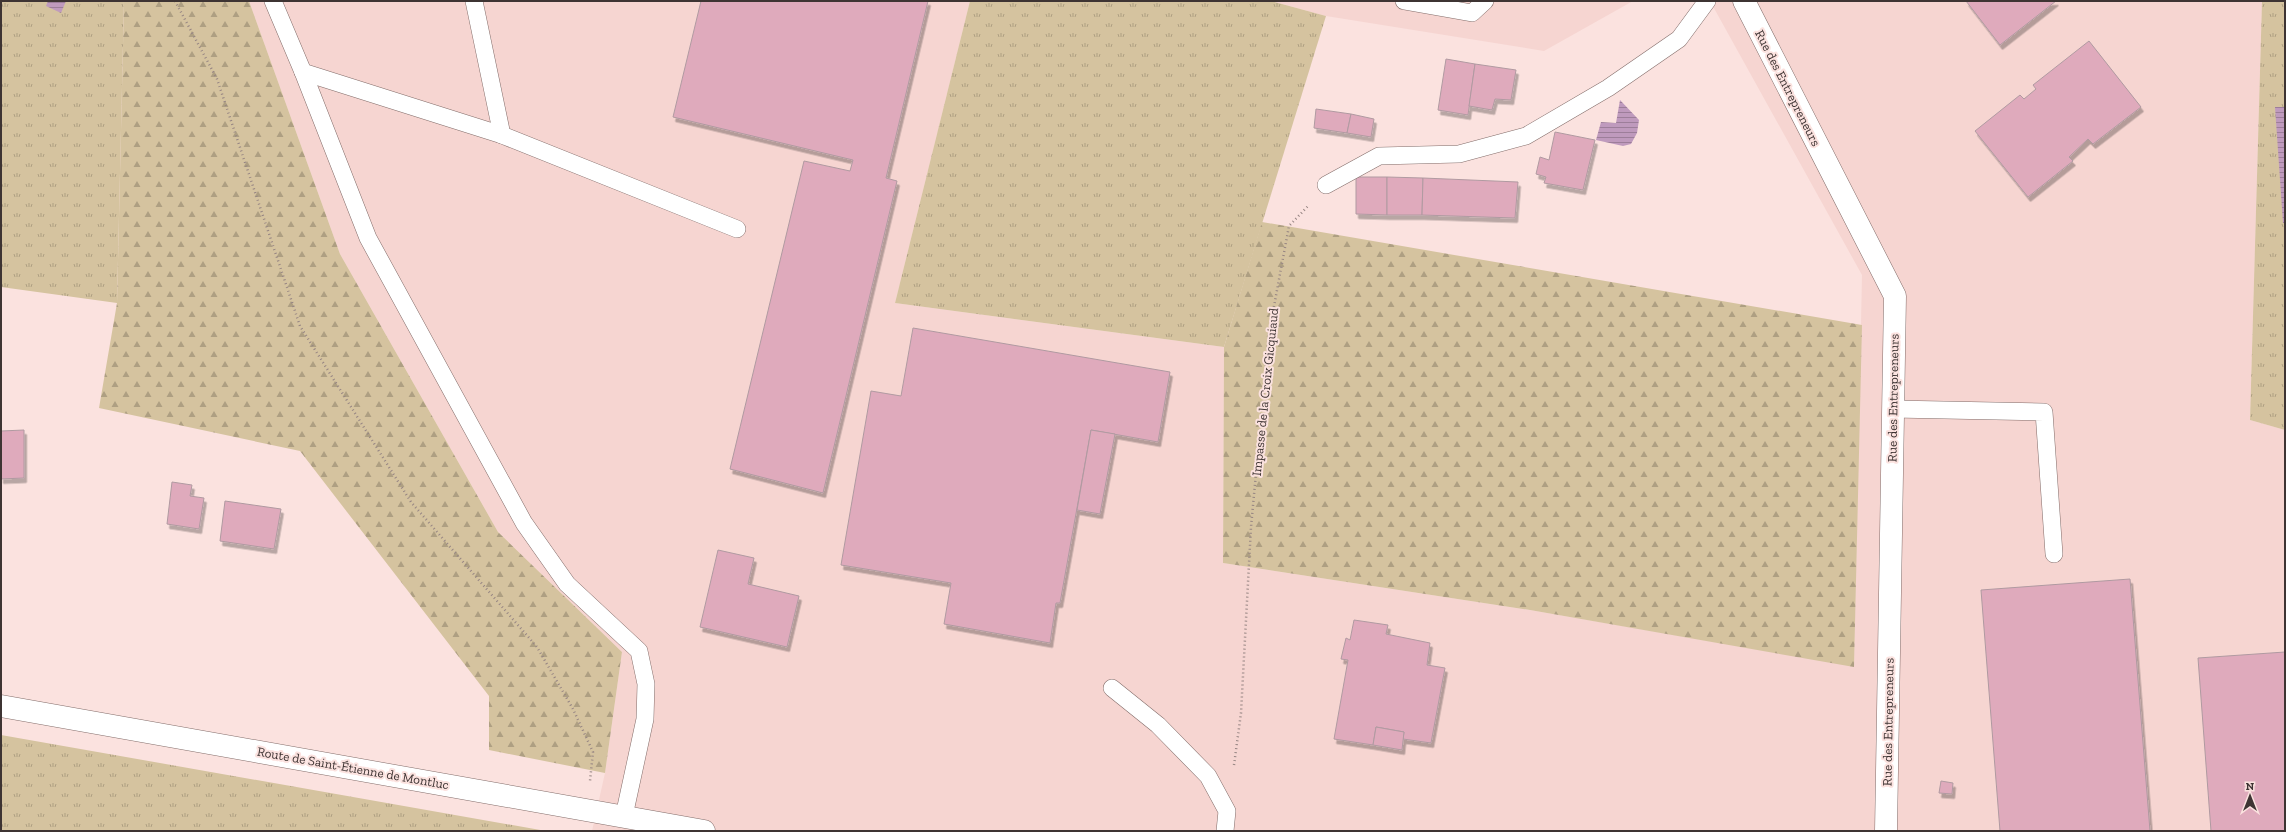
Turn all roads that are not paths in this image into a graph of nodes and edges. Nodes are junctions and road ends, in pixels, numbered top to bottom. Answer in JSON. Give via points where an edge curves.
{"nodes":[{"id":1,"x":273,"y":1,"type":"edge"},
{"id":2,"x":474,"y":1,"type":"edge"},
{"id":3,"x":1404,"y":1,"type":"edge"},
{"id":4,"x":1485,"y":1,"type":"edge"},
{"id":5,"x":1707,"y":1,"type":"edge"},
{"id":6,"x":1744,"y":1,"type":"edge"},
{"id":7,"x":303,"y":72,"type":"junction"},
{"id":8,"x":502,"y":135,"type":"junction"},
{"id":9,"x":1326,"y":186,"type":"road end"},
{"id":10,"x":738,"y":229,"type":"dead end"},
{"id":11,"x":1893,"y":409,"type":"junction"},
{"id":12,"x":2054,"y":554,"type":"dead end"},
{"id":13,"x":1112,"y":688,"type":"dead end"},
{"id":14,"x":1,"y":706,"type":"edge"},
{"id":15,"x":624,"y":816,"type":"junction"},
{"id":16,"x":704,"y":831,"type":"edge"},
{"id":17,"x":1225,"y":831,"type":"edge"},
{"id":18,"x":1886,"y":831,"type":"edge"}],
"edges":[{"from":1,"to":7,"type":"lane"},
{"from":2,"to":8,"type":"lane"},
{"from":3,"to":4,"type":"lane","via":[[1472,13]]},
{"from":5,"to":9,"type":"lane","via":[[1679,39],[1608,88],[1526,136],[1459,154],[1379,156]]},
{"from":6,"to":11,"type":"street","name":"Rue des Entrepreneurs","via":[[1895,296]]},
{"from":7,"to":8,"type":"lane"},
{"from":7,"to":15,"type":"lane","via":[[368,238],[524,523],[567,584],[638,651],[646,684],[645,719]]},
{"from":8,"to":10,"type":"lane"},
{"from":11,"to":12,"type":"lane","via":[[2044,412]]},
{"from":11,"to":18,"type":"street","name":"Rue des Entrepreneurs"},
{"from":13,"to":17,"type":"lane","via":[[1158,725],[1208,776],[1227,811]]},
{"from":14,"to":15,"type":"street","name":"Route de Saint-Étienne de Montluc"},
{"from":15,"to":16,"type":"street","name":"Route de Saint-Étienne de Montluc"}]}
